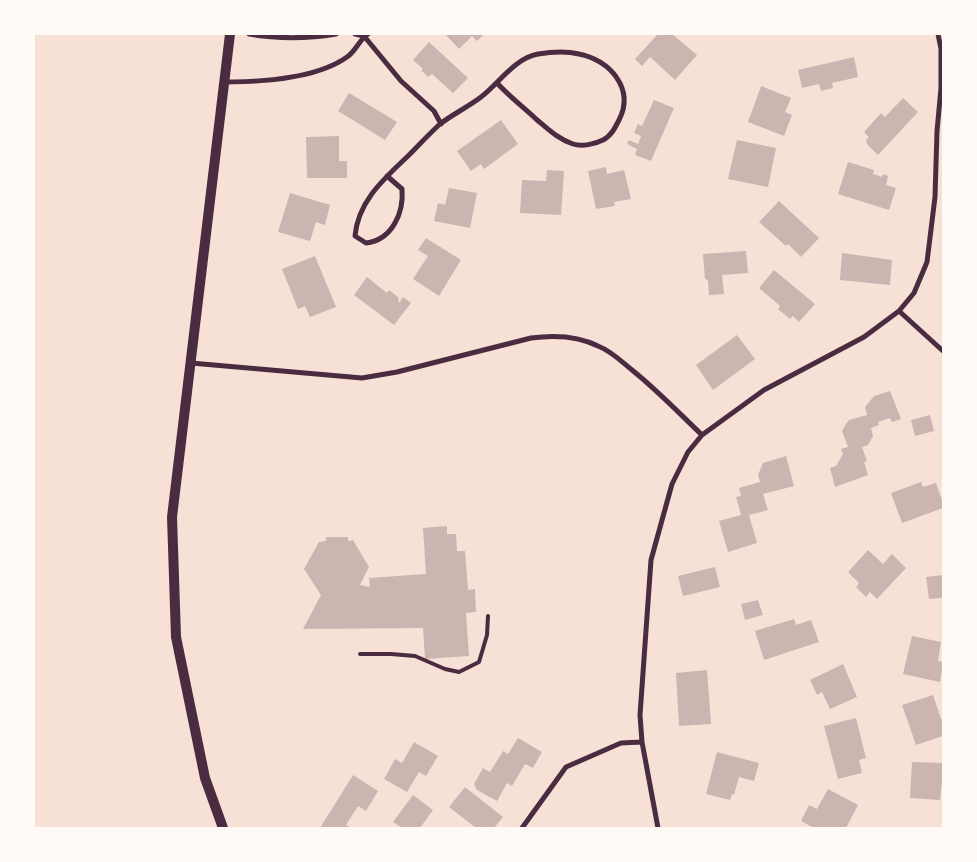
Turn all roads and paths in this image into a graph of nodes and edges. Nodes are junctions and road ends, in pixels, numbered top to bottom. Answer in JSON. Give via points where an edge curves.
{"nodes":[{"id":1,"x":230,"y":34,"type":"edge"},
{"id":2,"x":249,"y":34,"type":"edge"},
{"id":3,"x":336,"y":34,"type":"edge"},
{"id":4,"x":354,"y":34,"type":"edge"},
{"id":5,"x":938,"y":34,"type":"edge"},
{"id":6,"x":366,"y":35,"type":"edge"},
{"id":7,"x":224,"y":82,"type":"junction"},
{"id":8,"x":497,"y":83,"type":"junction"},
{"id":9,"x":441,"y":124,"type":"junction"},
{"id":10,"x":387,"y":176,"type":"junction"},
{"id":11,"x":899,"y":311,"type":"junction"},
{"id":12,"x":943,"y":351,"type":"edge"},
{"id":13,"x":190,"y":363,"type":"junction"},
{"id":14,"x":702,"y":435,"type":"junction"},
{"id":15,"x":488,"y":616,"type":"dead end"},
{"id":16,"x":360,"y":654,"type":"dead end"},
{"id":17,"x":642,"y":742,"type":"junction"},
{"id":18,"x":223,"y":828,"type":"edge"},
{"id":19,"x":522,"y":828,"type":"edge"},
{"id":20,"x":658,"y":828,"type":"edge"}],
"edges":[{"from":1,"to":7,"type":"main road"},
{"from":2,"to":3,"type":"street","via":[[271,38],[314,38]]},
{"from":4,"to":6,"type":"street"},
{"from":5,"to":11,"type":"street","via":[[941,88],[935,197],[927,262],[914,293]]},
{"from":6,"to":7,"type":"street","via":[[349,56],[326,68],[281,79]]},
{"from":6,"to":9,"type":"street","via":[[401,81],[434,111]]},
{"from":7,"to":13,"type":"main road"},
{"from":8,"to":8,"type":"street","via":[[523,59],[537,54],[579,53],[599,61],[614,72],[625,96],[622,115],[604,140],[575,145],[555,136]]},
{"from":8,"to":9,"type":"street"},
{"from":9,"to":10,"type":"street"},
{"from":10,"to":10,"type":"street","via":[[402,189],[400,215],[377,242],[366,243],[355,236],[356,222],[374,188]]},
{"from":11,"to":12,"type":"street"},
{"from":11,"to":14,"type":"street","via":[[864,337],[764,390]]},
{"from":13,"to":14,"type":"street","via":[[362,378],[525,340],[565,337],[597,345],[613,354]]},
{"from":13,"to":18,"type":"main road","via":[[172,517],[176,637],[205,778]]},
{"from":14,"to":17,"type":"street","via":[[688,452],[672,484],[651,560],[640,715]]},
{"from":15,"to":16,"type":"lane","via":[[487,635],[479,662],[460,672],[415,656]]},
{"from":17,"to":19,"type":"street","via":[[621,743],[566,767]]},
{"from":17,"to":20,"type":"street"}]}
